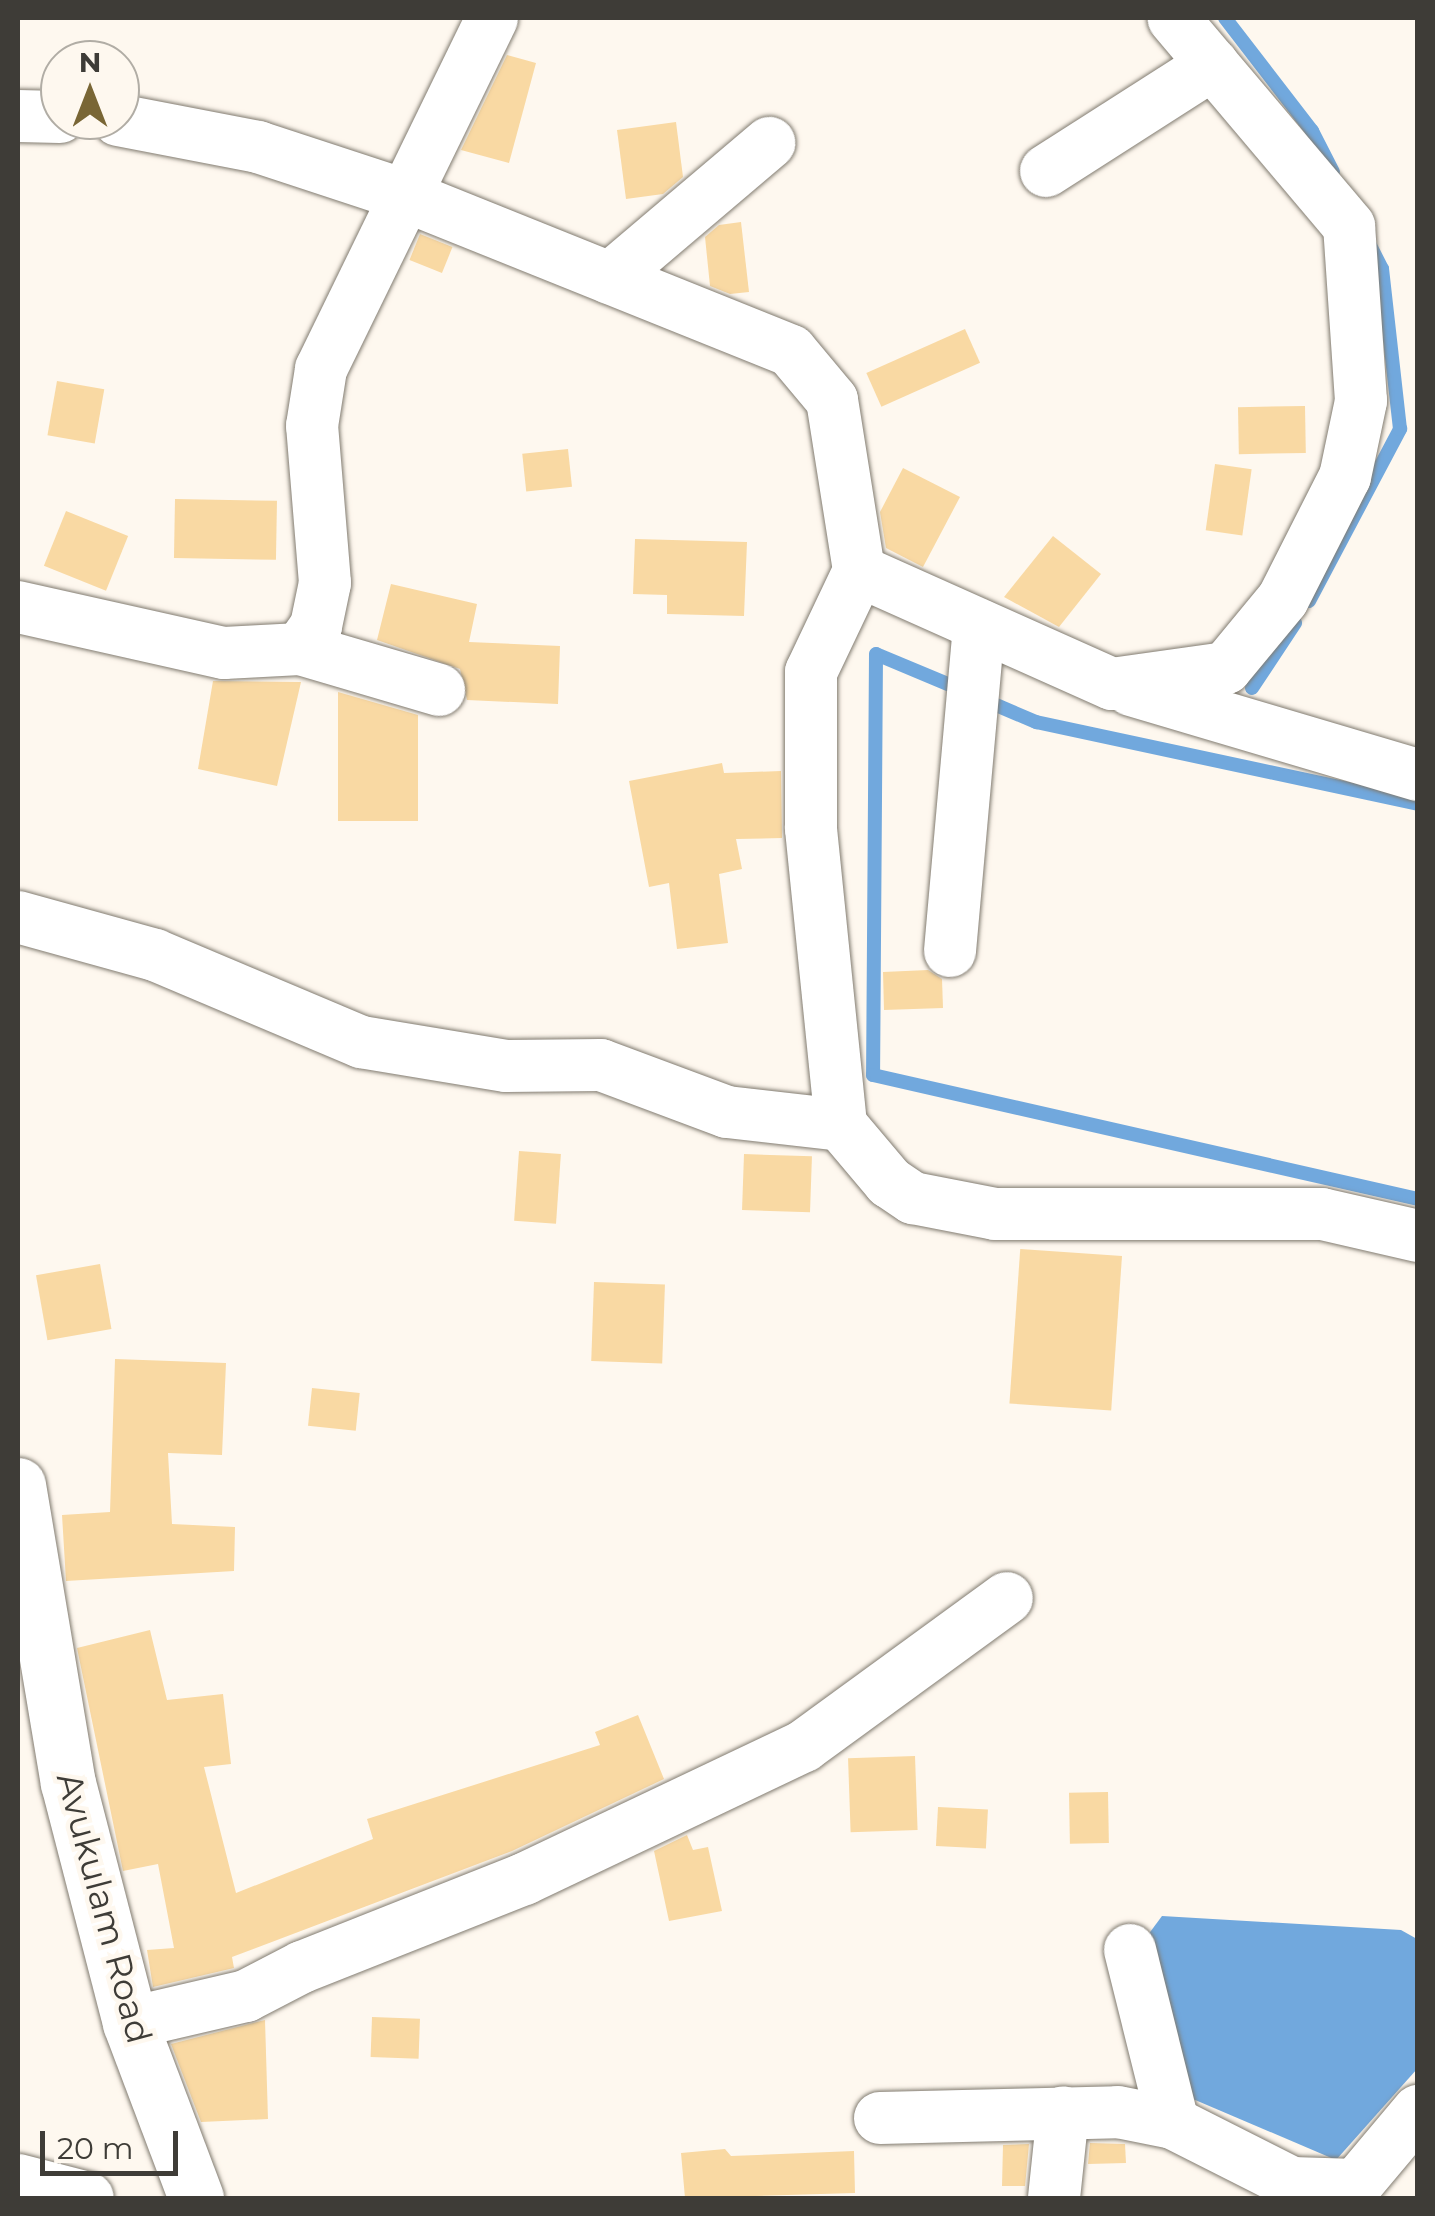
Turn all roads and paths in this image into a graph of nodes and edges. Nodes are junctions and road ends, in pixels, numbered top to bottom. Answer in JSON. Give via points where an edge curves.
{"nodes":[{"id":1,"x":492,"y":18,"type":"edge"},
{"id":2,"x":1174,"y":18,"type":"edge"},
{"id":3,"x":1213,"y":64,"type":"junction"},
{"id":4,"x":140,"y":124,"type":"edge"},
{"id":5,"x":770,"y":143,"type":"dead end"},
{"id":6,"x":1046,"y":171,"type":"dead end"},
{"id":7,"x":402,"y":194,"type":"junction"},
{"id":8,"x":610,"y":278,"type":"junction"},
{"id":9,"x":859,"y":571,"type":"junction"},
{"id":10,"x":18,"y":607,"type":"edge"},
{"id":11,"x":979,"y":625,"type":"junction"},
{"id":12,"x":300,"y":649,"type":"junction"},
{"id":13,"x":1112,"y":684,"type":"junction"},
{"id":14,"x":439,"y":690,"type":"dead end"},
{"id":15,"x":1418,"y":775,"type":"edge"},
{"id":16,"x":18,"y":917,"type":"edge"},
{"id":17,"x":950,"y":951,"type":"dead end"},
{"id":18,"x":841,"y":1125,"type":"junction"},
{"id":19,"x":1418,"y":1236,"type":"edge"},
{"id":20,"x":18,"y":1485,"type":"edge"},
{"id":21,"x":1007,"y":1598,"type":"dead end"},
{"id":22,"x":1130,"y":1950,"type":"dead end"},
{"id":23,"x":130,"y":2023,"type":"junction"},
{"id":24,"x":1418,"y":2111,"type":"edge"},
{"id":25,"x":1063,"y":2112,"type":"junction"},
{"id":26,"x":880,"y":2118,"type":"dead end"},
{"id":27,"x":1173,"y":2123,"type":"junction"},
{"id":28,"x":18,"y":2180,"type":"edge"},
{"id":29,"x":88,"y":2198,"type":"edge"},
{"id":30,"x":196,"y":2198,"type":"edge"},
{"id":31,"x":1054,"y":2198,"type":"edge"}],
"edges":[{"from":1,"to":7,"type":"street"},
{"from":2,"to":3,"type":"street"},
{"from":3,"to":6,"type":"street"},
{"from":3,"to":13,"type":"street","via":[[1349,226],[1361,401],[1345,478],[1284,599],[1226,668]]},
{"from":4,"to":7,"type":"street","via":[[258,148]]},
{"from":5,"to":8,"type":"street"},
{"from":7,"to":8,"type":"street"},
{"from":7,"to":12,"type":"street","via":[[321,369],[312,426],[324,583],[316,626]]},
{"from":8,"to":9,"type":"street","via":[[791,351],[832,400]]},
{"from":9,"to":11,"type":"street"},
{"from":9,"to":18,"type":"street","via":[[811,672],[811,829]]},
{"from":10,"to":12,"type":"street","via":[[224,653]]},
{"from":11,"to":13,"type":"street"},
{"from":11,"to":17,"type":"street"},
{"from":12,"to":14,"type":"street"},
{"from":13,"to":15,"type":"street"},
{"from":16,"to":18,"type":"street","via":[[155,955],[361,1042],[506,1066],[601,1065],[727,1112]]},
{"from":18,"to":19,"type":"street","via":[[889,1182],[913,1198],[995,1214],[1322,1214]]},
{"from":20,"to":23,"type":"main road","name":"Avukulam Road","via":[[68,1783]]},
{"from":21,"to":23,"type":"street","via":[[804,1746],[524,1878],[246,1996]]},
{"from":22,"to":27,"type":"street"},
{"from":23,"to":30,"type":"main road","name":"Avukulam Road"},
{"from":24,"to":27,"type":"street","via":[[1356,2185],[1292,2183]]},
{"from":25,"to":26,"type":"street"},
{"from":25,"to":27,"type":"street","via":[[1118,2112]]},
{"from":25,"to":31,"type":"street"},
{"from":28,"to":29,"type":"street"}]}
